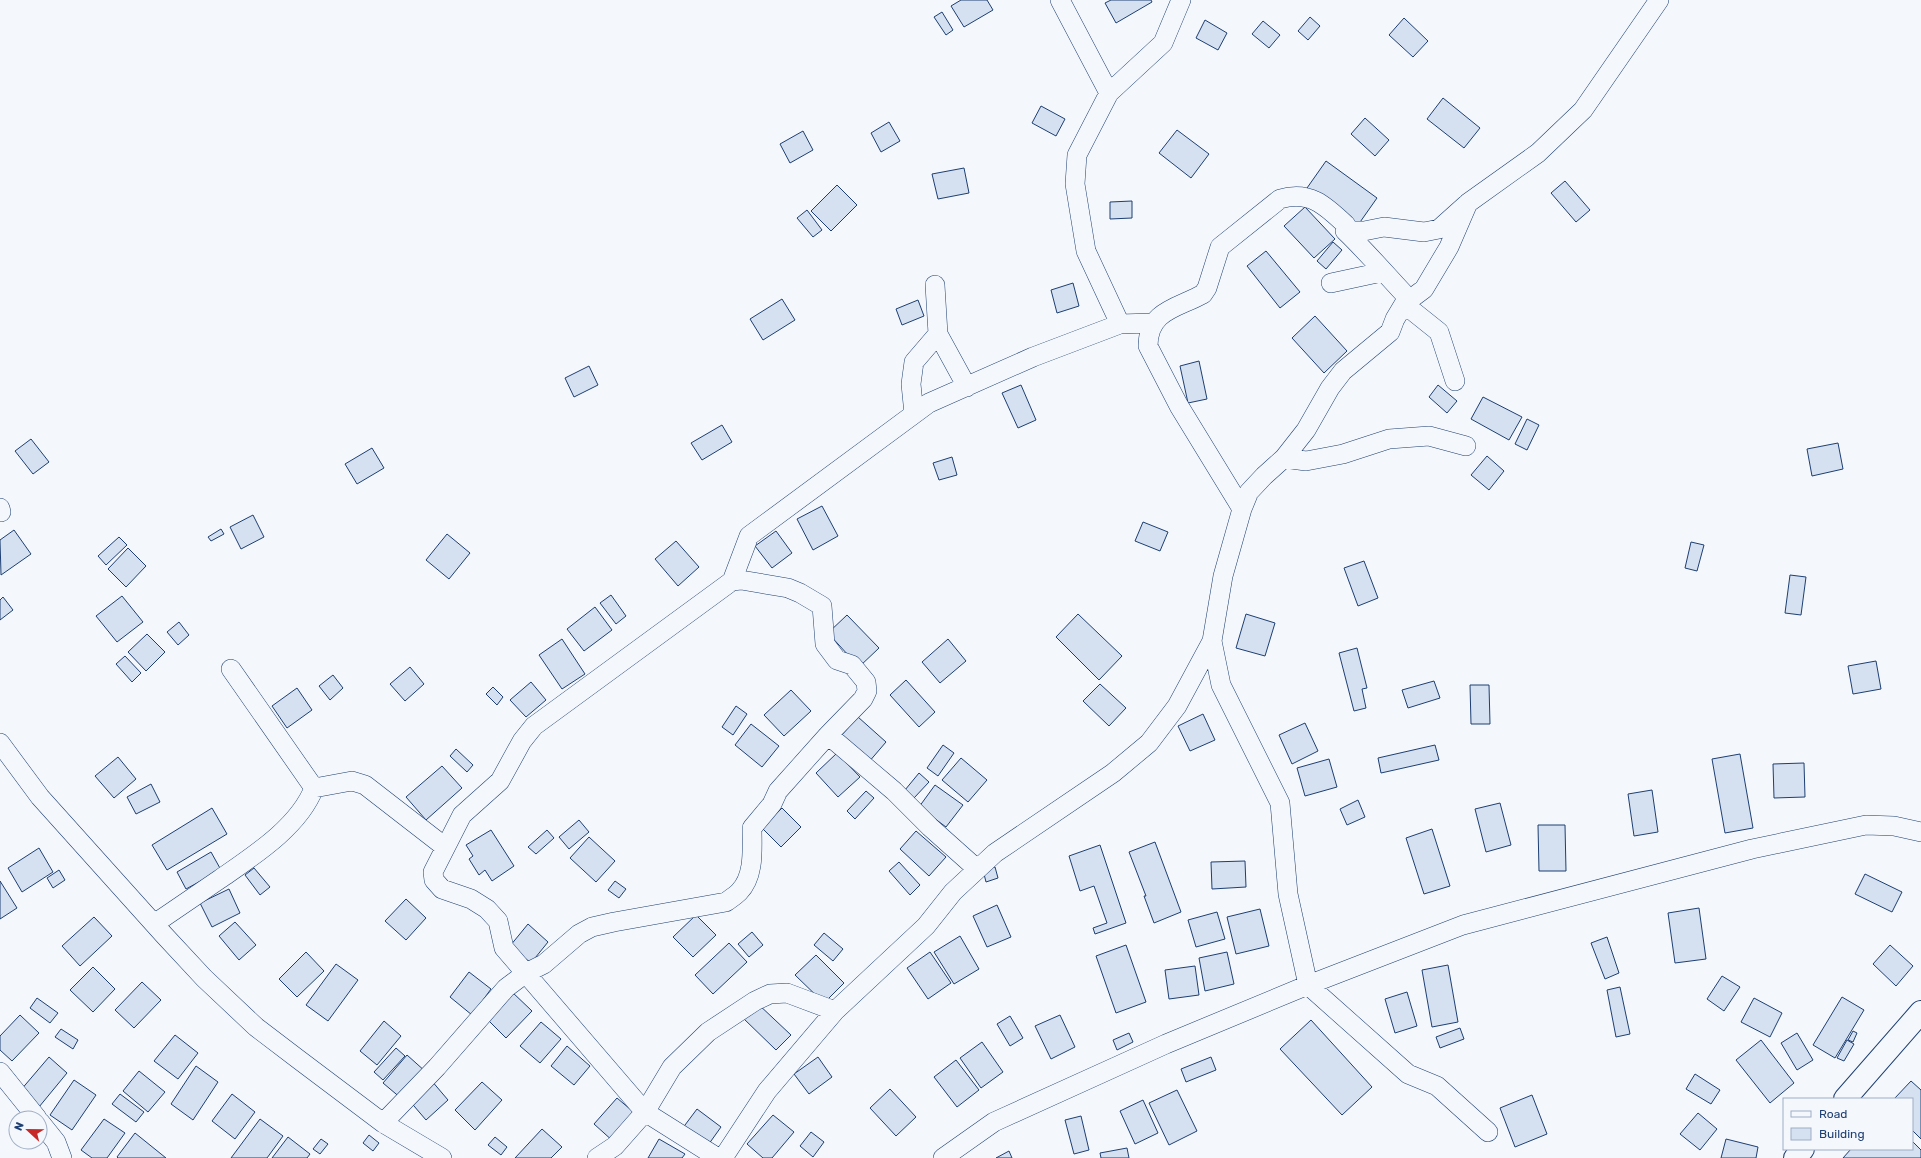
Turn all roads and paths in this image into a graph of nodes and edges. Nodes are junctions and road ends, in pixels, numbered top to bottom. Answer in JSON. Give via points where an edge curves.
{"nodes":[{"id":1,"x":1060,"y":0,"type":"edge"},
{"id":2,"x":1181,"y":0,"type":"edge"},
{"id":3,"x":1659,"y":0,"type":"edge"},
{"id":4,"x":1108,"y":93,"type":"junction"},
{"id":5,"x":1468,"y":203,"type":"junction"},
{"id":6,"x":1345,"y":231,"type":"junction"},
{"id":7,"x":1382,"y":272,"type":"junction"},
{"id":8,"x":1332,"y":283,"type":"dead end"},
{"id":9,"x":935,"y":285,"type":"dead end"},
{"id":10,"x":1407,"y":302,"type":"junction"},
{"id":11,"x":1152,"y":323,"type":"junction"},
{"id":12,"x":1120,"y":324,"type":"junction"},
{"id":13,"x":938,"y":334,"type":"junction"},
{"id":14,"x":1455,"y":381,"type":"dead end"},
{"id":15,"x":967,"y":387,"type":"junction"},
{"id":16,"x":914,"y":414,"type":"junction"},
{"id":17,"x":1466,"y":446,"type":"dead end"},
{"id":18,"x":1284,"y":458,"type":"junction"},
{"id":19,"x":1242,"y":508,"type":"junction"},
{"id":20,"x":732,"y":582,"type":"junction"},
{"id":21,"x":1212,"y":641,"type":"junction"},
{"id":22,"x":231,"y":669,"type":"dead end"},
{"id":23,"x":1192,"y":678,"type":"junction"},
{"id":24,"x":1221,"y":685,"type":"junction"},
{"id":25,"x":828,"y":735,"type":"junction"},
{"id":26,"x":0,"y":744,"type":"edge"},
{"id":27,"x":314,"y":788,"type":"junction"},
{"id":28,"x":1921,"y":832,"type":"edge"},
{"id":29,"x":445,"y":847,"type":"junction"},
{"id":30,"x":977,"y":869,"type":"junction"},
{"id":31,"x":154,"y":924,"type":"junction"},
{"id":32,"x":526,"y":973,"type":"junction"},
{"id":33,"x":1308,"y":985,"type":"junction"},
{"id":34,"x":835,"y":1011,"type":"junction"},
{"id":35,"x":1921,"y":1012,"type":"edge"},
{"id":36,"x":0,"y":1072,"type":"edge"},
{"id":37,"x":1846,"y":1098,"type":"edge"},
{"id":38,"x":31,"y":1110,"type":"edge"},
{"id":39,"x":645,"y":1112,"type":"junction"},
{"id":40,"x":383,"y":1123,"type":"junction"},
{"id":41,"x":48,"y":1132,"type":"edge"},
{"id":42,"x":1488,"y":1132,"type":"dead end"},
{"id":43,"x":1802,"y":1150,"type":"edge"},
{"id":44,"x":62,"y":1158,"type":"edge"},
{"id":45,"x":442,"y":1158,"type":"edge"},
{"id":46,"x":597,"y":1158,"type":"edge"},
{"id":47,"x":718,"y":1158,"type":"edge"},
{"id":48,"x":723,"y":1158,"type":"edge"},
{"id":49,"x":943,"y":1158,"type":"edge"},
{"id":50,"x":1796,"y":1158,"type":"edge"}],
"edges":[{"from":1,"to":4,"type":"street"},
{"from":2,"to":4,"type":"street","via":[[1164,43]]},
{"from":3,"to":5,"type":"street","via":[[1583,110],[1538,153]]},
{"from":4,"to":12,"type":"street","via":[[1077,155],[1075,184],[1086,251]]},
{"from":5,"to":6,"type":"street","via":[[1439,229],[1424,232],[1384,227]]},
{"from":5,"to":10,"type":"street","via":[[1449,247],[1428,283]]},
{"from":6,"to":7,"type":"street","via":[[1373,258]]},
{"from":6,"to":11,"type":"street","via":[[1346,226],[1320,202],[1306,197],[1280,198],[1220,247],[1203,294],[1161,314]]},
{"from":7,"to":8,"type":"street"},
{"from":7,"to":10,"type":"street"},
{"from":9,"to":13,"type":"street"},
{"from":10,"to":14,"type":"street","via":[[1439,332]]},
{"from":10,"to":18,"type":"street","via":[[1395,319],[1390,332],[1344,372],[1330,388],[1306,430]]},
{"from":11,"to":12,"type":"street"},
{"from":11,"to":19,"type":"street","via":[[1148,346],[1186,419]]},
{"from":12,"to":15,"type":"street","via":[[1033,357]]},
{"from":13,"to":15,"type":"street"},
{"from":13,"to":16,"type":"street","via":[[914,362],[911,384]]},
{"from":15,"to":16,"type":"street","via":[[929,403]]},
{"from":16,"to":20,"type":"street","via":[[749,536]]},
{"from":17,"to":18,"type":"street","via":[[1429,436],[1389,439],[1343,454],[1306,461]]},
{"from":18,"to":19,"type":"street","via":[[1249,492]]},
{"from":19,"to":21,"type":"street","via":[[1223,576]]},
{"from":20,"to":25,"type":"street","via":[[741,580],[788,588],[822,606],[825,644],[837,660],[852,665],[867,686],[863,699]]},
{"from":20,"to":29,"type":"street","via":[[534,726],[522,741],[500,781],[462,815]]},
{"from":21,"to":23,"type":"street"},
{"from":21,"to":24,"type":"street"},
{"from":22,"to":27,"type":"street"},
{"from":23,"to":24,"type":"street"},
{"from":23,"to":30,"type":"street","via":[[1177,706],[1149,743],[1113,773],[995,853]]},
{"from":24,"to":33,"type":"street","via":[[1280,803],[1288,894]]},
{"from":25,"to":30,"type":"street","via":[[894,791],[930,828]]},
{"from":25,"to":32,"type":"street","via":[[778,791],[772,804],[752,828],[753,860],[745,884],[739,892],[726,902],[592,927],[579,934],[544,964]]},
{"from":26,"to":31,"type":"street","via":[[40,797]]},
{"from":27,"to":29,"type":"street","via":[[352,781],[365,785]]},
{"from":27,"to":31,"type":"street","via":[[309,801],[278,836]]},
{"from":28,"to":33,"type":"street","via":[[1894,826],[1866,825],[1708,860],[1463,925]]},
{"from":29,"to":32,"type":"street","via":[[433,872],[434,880],[442,889],[471,899],[487,909],[498,921],[504,948]]},
{"from":30,"to":34,"type":"street","via":[[953,892],[926,926]]},
{"from":31,"to":40,"type":"street","via":[[204,978],[256,1027]]},
{"from":32,"to":39,"type":"street"},
{"from":32,"to":40,"type":"street","via":[[506,988],[437,1067]]},
{"from":33,"to":42,"type":"street","via":[[1408,1074],[1437,1086]]},
{"from":33,"to":49,"type":"street","via":[[1166,1044],[994,1122]]},
{"from":34,"to":39,"type":"street","via":[[787,993],[770,994],[755,1001],[708,1032],[672,1067]]},
{"from":34,"to":48,"type":"street","via":[[767,1090]]},
{"from":35,"to":37,"type":"main road"},
{"from":36,"to":38,"type":"street"},
{"from":39,"to":46,"type":"street","via":[[615,1146]]},
{"from":39,"to":47,"type":"street"},
{"from":40,"to":45,"type":"street"},
{"from":41,"to":44,"type":"street","via":[[56,1142]]},
{"from":43,"to":50,"type":"main road"}]}
